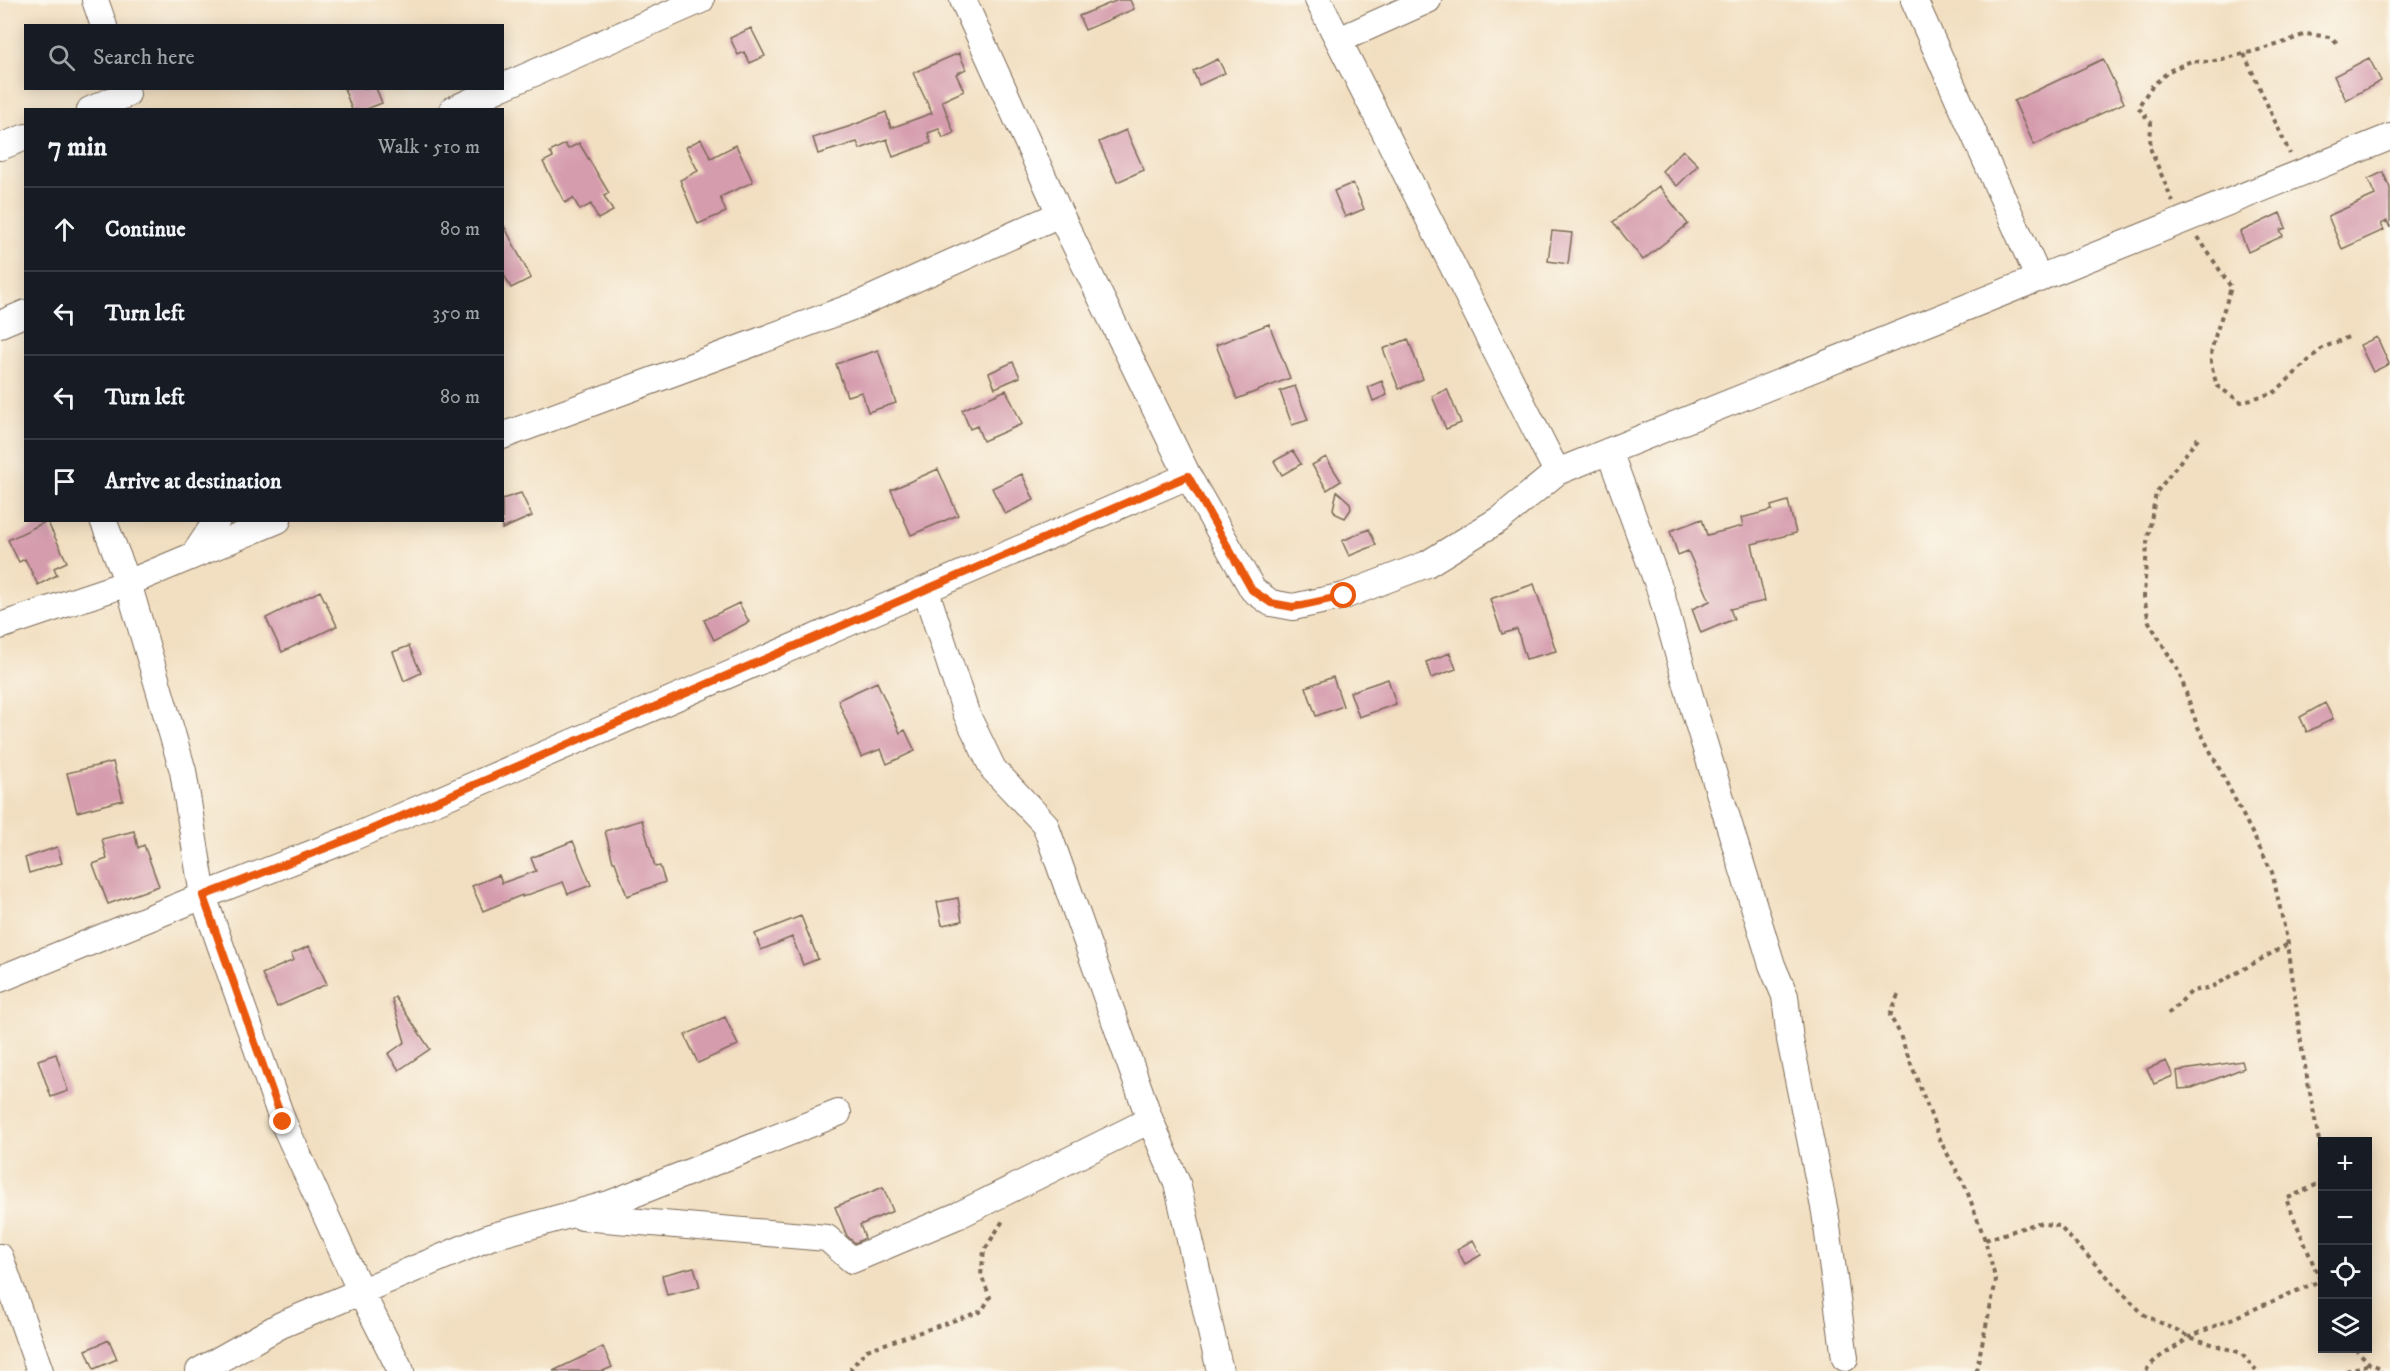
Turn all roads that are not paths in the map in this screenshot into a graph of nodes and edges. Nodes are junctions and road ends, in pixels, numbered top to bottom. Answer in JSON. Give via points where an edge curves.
{"nodes":[{"id":1,"x":95,"y":0,"type":"edge"},
{"id":2,"x":701,"y":0,"type":"edge"},
{"id":3,"x":963,"y":0,"type":"edge"},
{"id":4,"x":1318,"y":0,"type":"edge"},
{"id":5,"x":1428,"y":0,"type":"edge"},
{"id":6,"x":1914,"y":0,"type":"edge"},
{"id":7,"x":103,"y":24,"type":"edge"},
{"id":8,"x":1339,"y":40,"type":"junction"},
{"id":9,"x":504,"y":87,"type":"edge"},
{"id":10,"x":497,"y":90,"type":"edge"},
{"id":11,"x":128,"y":97,"type":"edge"},
{"id":12,"x":96,"y":108,"type":"edge"},
{"id":13,"x":456,"y":108,"type":"edge"},
{"id":14,"x":2390,"y":137,"type":"edge"},
{"id":15,"x":24,"y":138,"type":"edge"},
{"id":16,"x":0,"y":147,"type":"edge"},
{"id":17,"x":1060,"y":214,"type":"junction"},
{"id":18,"x":2039,"y":279,"type":"junction"},
{"id":19,"x":504,"y":435,"type":"edge"},
{"id":20,"x":1609,"y":452,"type":"junction"},
{"id":21,"x":1557,"y":472,"type":"junction"},
{"id":22,"x":1188,"y":476,"type":"junction"},
{"id":23,"x":104,"y":522,"type":"edge"},
{"id":24,"x":216,"y":522,"type":"edge"},
{"id":25,"x":273,"y":522,"type":"edge"},
{"id":26,"x":194,"y":555,"type":"junction"},
{"id":27,"x":128,"y":584,"type":"junction"},
{"id":28,"x":926,"y":591,"type":"junction"},
{"id":29,"x":0,"y":626,"type":"edge"},
{"id":30,"x":203,"y":896,"type":"junction"},
{"id":31,"x":0,"y":979,"type":"edge"},
{"id":32,"x":838,"y":1113,"type":"dead end"},
{"id":33,"x":1150,"y":1120,"type":"junction"},
{"id":34,"x":566,"y":1216,"type":"junction"},
{"id":35,"x":0,"y":1257,"type":"edge"},
{"id":36,"x":360,"y":1290,"type":"junction"},
{"id":37,"x":1845,"y":1358,"type":"dead end"},
{"id":38,"x":40,"y":1371,"type":"edge"},
{"id":39,"x":199,"y":1371,"type":"edge"},
{"id":40,"x":401,"y":1371,"type":"edge"},
{"id":41,"x":1220,"y":1371,"type":"edge"}],
"edges":[{"from":1,"to":7,"type":"street"},
{"from":2,"to":9,"type":"street"},
{"from":3,"to":17,"type":"street"},
{"from":4,"to":8,"type":"street"},
{"from":5,"to":8,"type":"street"},
{"from":6,"to":18,"type":"street"},
{"from":8,"to":21,"type":"street"},
{"from":10,"to":13,"type":"street"},
{"from":11,"to":12,"type":"street"},
{"from":14,"to":18,"type":"street"},
{"from":15,"to":16,"type":"street"},
{"from":17,"to":19,"type":"street","via":[[857,305]]},
{"from":17,"to":22,"type":"street"},
{"from":18,"to":20,"type":"street"},
{"from":20,"to":21,"type":"street"},
{"from":20,"to":37,"type":"street","via":[[1660,590],[1772,965],[1785,996],[1790,1040],[1825,1212]]},
{"from":21,"to":22,"type":"street","via":[[1500,519],[1427,564],[1344,596],[1293,607],[1271,603],[1252,590]]},
{"from":22,"to":28,"type":"street"},
{"from":23,"to":27,"type":"street"},
{"from":24,"to":26,"type":"street"},
{"from":25,"to":26,"type":"street"},
{"from":26,"to":27,"type":"street"},
{"from":27,"to":29,"type":"street"},
{"from":27,"to":30,"type":"street","via":[[183,771]]},
{"from":28,"to":30,"type":"street","via":[[349,839]]},
{"from":28,"to":33,"type":"street","via":[[966,714],[993,769],[1045,825]]},
{"from":30,"to":31,"type":"street"},
{"from":30,"to":36,"type":"street","via":[[283,1122]]},
{"from":32,"to":34,"type":"street","via":[[609,1204]]},
{"from":33,"to":34,"type":"street","via":[[959,1215],[852,1260],[827,1238]]},
{"from":33,"to":41,"type":"street","via":[[1177,1183]]},
{"from":34,"to":36,"type":"street","via":[[490,1237]]},
{"from":35,"to":38,"type":"street"},
{"from":36,"to":39,"type":"street","via":[[281,1325]]},
{"from":36,"to":40,"type":"street"}]}
